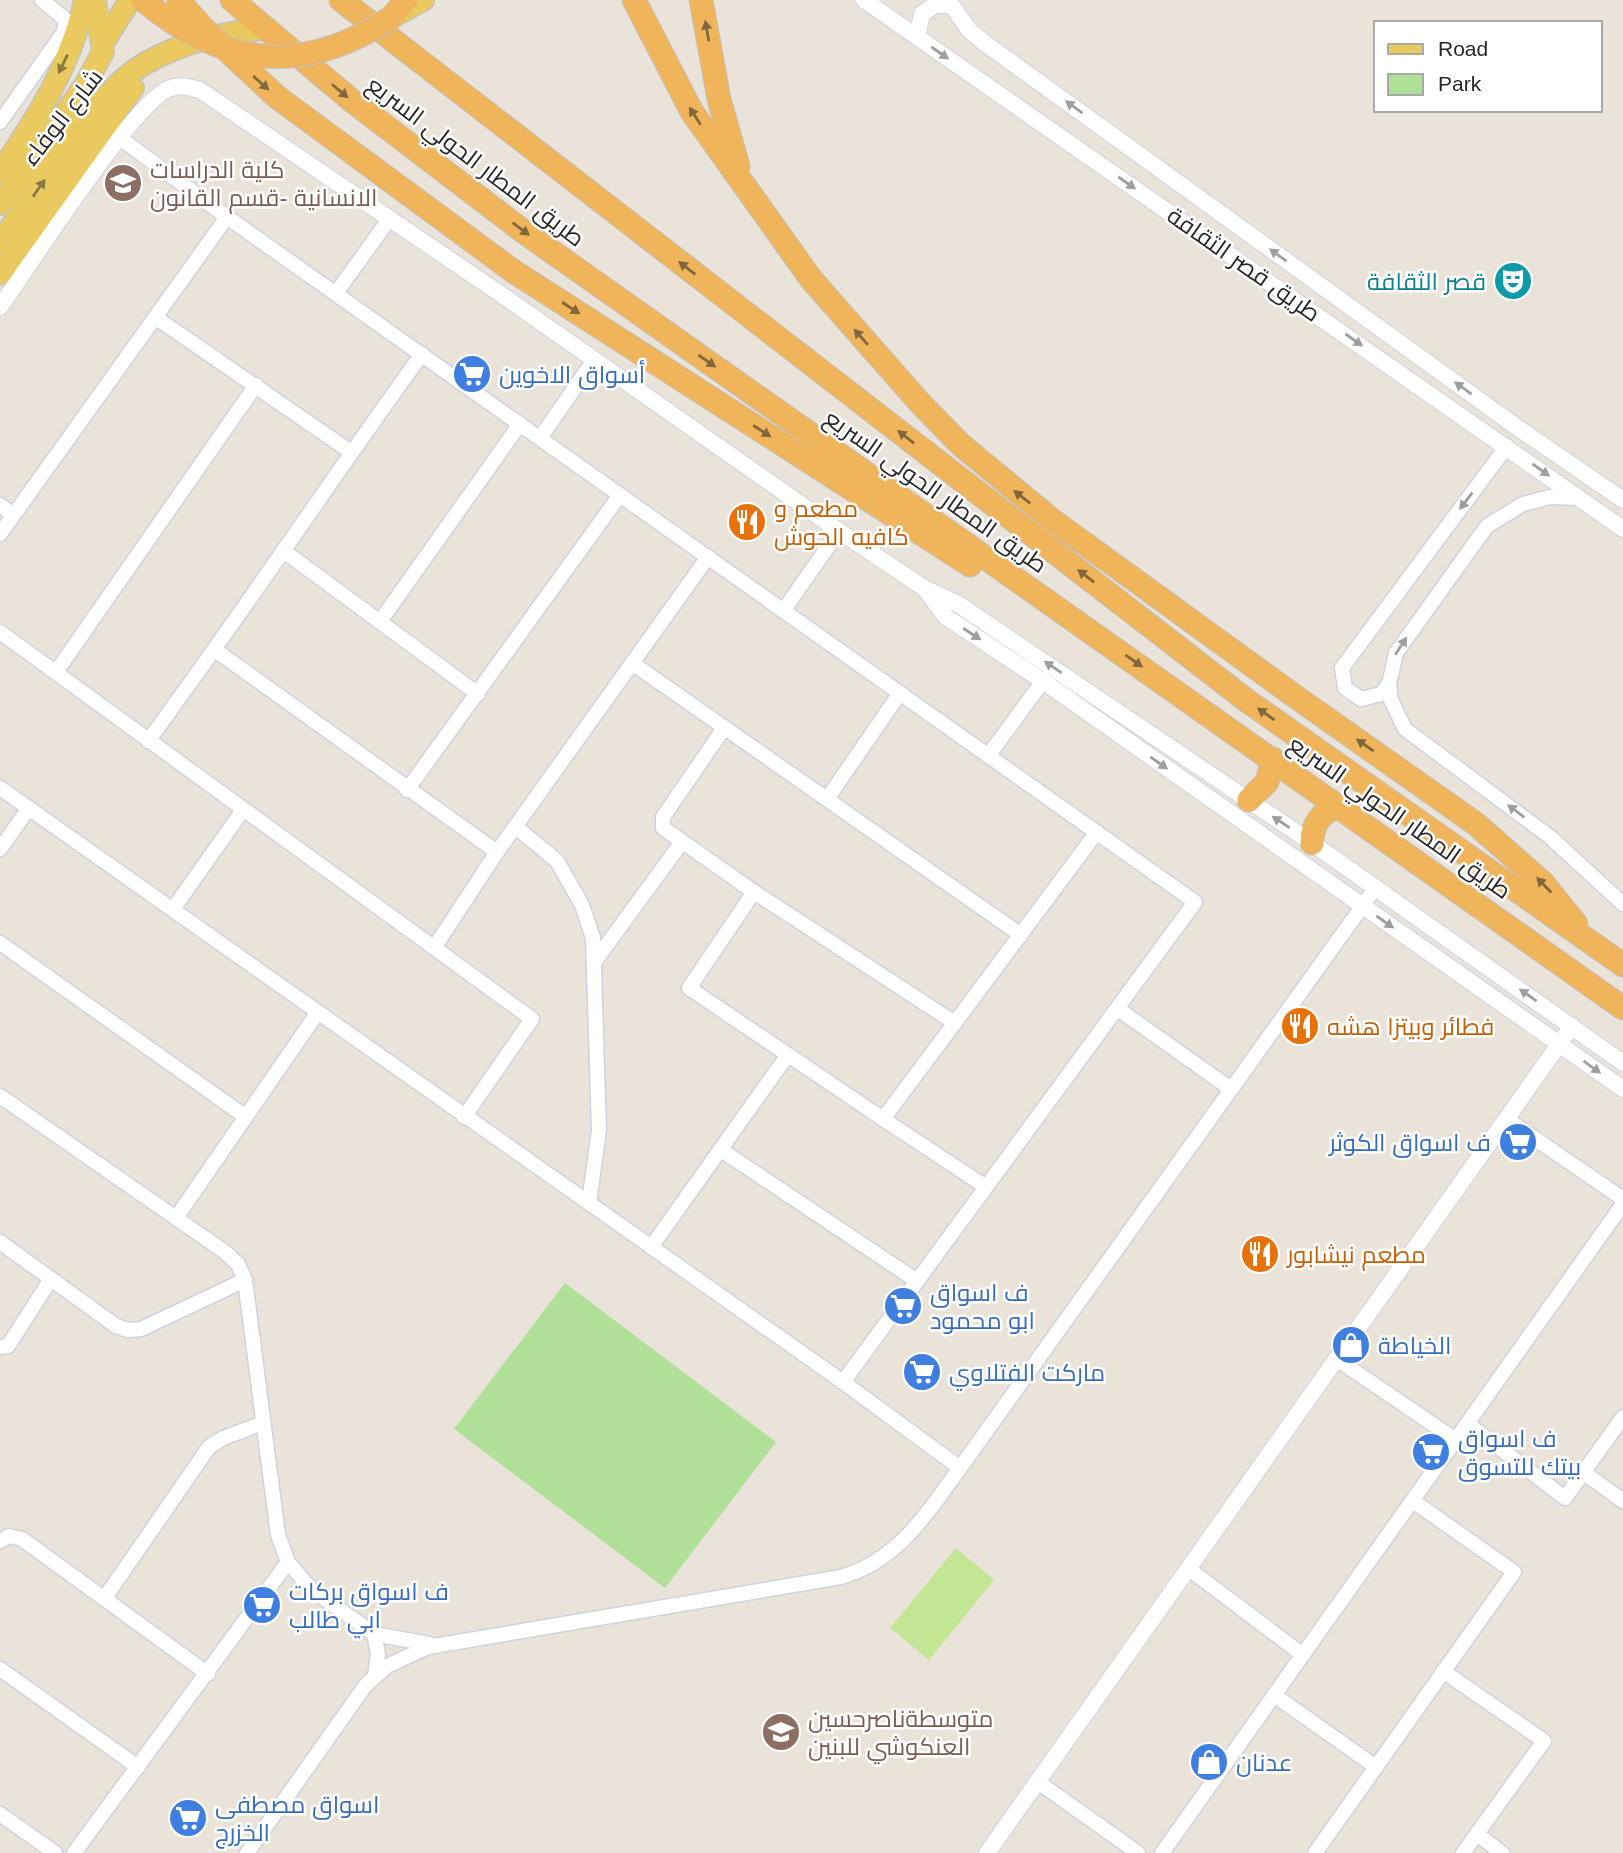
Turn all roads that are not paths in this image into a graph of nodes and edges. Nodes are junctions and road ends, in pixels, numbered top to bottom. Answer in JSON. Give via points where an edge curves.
{"nodes":[{"id":1,"x":42,"y":0,"type":"edge"},
{"id":2,"x":85,"y":0,"type":"edge"},
{"id":3,"x":94,"y":0,"type":"edge"},
{"id":4,"x":130,"y":0,"type":"edge"},
{"id":5,"x":143,"y":0,"type":"edge"},
{"id":6,"x":177,"y":0,"type":"edge"},
{"id":7,"x":232,"y":0,"type":"edge"},
{"id":8,"x":341,"y":0,"type":"edge"},
{"id":9,"x":423,"y":0,"type":"edge"},
{"id":10,"x":634,"y":0,"type":"edge"},
{"id":11,"x":702,"y":0,"type":"edge"},
{"id":12,"x":864,"y":0,"type":"edge"},
{"id":13,"x":949,"y":2,"type":"edge"},
{"id":14,"x":399,"y":9,"type":"edge"},
{"id":15,"x":267,"y":29,"type":"junction"},
{"id":16,"x":917,"y":37,"type":"junction"},
{"id":17,"x":103,"y":43,"type":"junction"},
{"id":18,"x":224,"y":50,"type":"junction"},
{"id":19,"x":142,"y":65,"type":"junction"},
{"id":20,"x":0,"y":122,"type":"edge"},
{"id":21,"x":120,"y":138,"type":"junction"},
{"id":22,"x":0,"y":172,"type":"edge"},
{"id":23,"x":750,"y":191,"type":"junction"},
{"id":24,"x":0,"y":204,"type":"edge"},
{"id":25,"x":227,"y":217,"type":"junction"},
{"id":26,"x":390,"y":218,"type":"junction"},
{"id":27,"x":0,"y":243,"type":"edge"},
{"id":28,"x":0,"y":274,"type":"edge"},
{"id":29,"x":336,"y":293,"type":"junction"},
{"id":30,"x":0,"y":307,"type":"edge"},
{"id":31,"x":156,"y":317,"type":"junction"},
{"id":32,"x":422,"y":354,"type":"junction"},
{"id":33,"x":594,"y":360,"type":"junction"},
{"id":34,"x":256,"y":386,"type":"junction"},
{"id":35,"x":520,"y":424,"type":"junction"},
{"id":36,"x":540,"y":438,"type":"junction"},
{"id":37,"x":1507,"y":446,"type":"junction"},
{"id":38,"x":351,"y":452,"type":"junction"},
{"id":39,"x":620,"y":495,"type":"junction"},
{"id":40,"x":1579,"y":498,"type":"junction"},
{"id":41,"x":1623,"y":499,"type":"edge"},
{"id":42,"x":0,"y":505,"type":"edge"},
{"id":43,"x":13,"y":515,"type":"junction"},
{"id":44,"x":1623,"y":529,"type":"edge"},
{"id":45,"x":839,"y":531,"type":"junction"},
{"id":46,"x":0,"y":534,"type":"edge"},
{"id":47,"x":285,"y":552,"type":"junction"},
{"id":48,"x":708,"y":557,"type":"junction"},
{"id":49,"x":924,"y":587,"type":"junction"},
{"id":50,"x":783,"y":611,"type":"junction"},
{"id":51,"x":381,"y":620,"type":"junction"},
{"id":52,"x":0,"y":632,"type":"edge"},
{"id":53,"x":1093,"y":632,"type":"junction"},
{"id":54,"x":215,"y":650,"type":"junction"},
{"id":55,"x":632,"y":663,"type":"junction"},
{"id":56,"x":56,"y":672,"type":"junction"},
{"id":57,"x":1043,"y":681,"type":"junction"},
{"id":58,"x":1389,"y":684,"type":"junction"},
{"id":59,"x":900,"y":693,"type":"junction"},
{"id":60,"x":478,"y":694,"type":"junction"},
{"id":61,"x":724,"y":728,"type":"junction"},
{"id":62,"x":148,"y":741,"type":"junction"},
{"id":63,"x":988,"y":756,"type":"junction"},
{"id":64,"x":1273,"y":759,"type":"junction"},
{"id":65,"x":0,"y":788,"type":"edge"},
{"id":66,"x":407,"y":790,"type":"junction"},
{"id":67,"x":827,"y":799,"type":"junction"},
{"id":68,"x":1249,"y":800,"type":"junction"},
{"id":69,"x":1341,"y":806,"type":"junction"},
{"id":70,"x":29,"y":808,"type":"junction"},
{"id":71,"x":243,"y":810,"type":"junction"},
{"id":72,"x":516,"y":827,"type":"junction"},
{"id":73,"x":1097,"y":832,"type":"junction"},
{"id":74,"x":682,"y":842,"type":"junction"},
{"id":75,"x":1312,"y":843,"type":"junction"},
{"id":76,"x":0,"y":849,"type":"edge"},
{"id":77,"x":497,"y":852,"type":"junction"},
{"id":78,"x":1376,"y":887,"type":"junction"},
{"id":79,"x":754,"y":892,"type":"junction"},
{"id":80,"x":1623,"y":904,"type":"edge"},
{"id":81,"x":1362,"y":906,"type":"junction"},
{"id":82,"x":173,"y":909,"type":"junction"},
{"id":83,"x":1021,"y":934,"type":"junction"},
{"id":84,"x":1586,"y":939,"type":"junction"},
{"id":85,"x":0,"y":943,"type":"edge"},
{"id":86,"x":434,"y":948,"type":"junction"},
{"id":87,"x":595,"y":961,"type":"junction"},
{"id":88,"x":1623,"y":965,"type":"edge"},
{"id":89,"x":1623,"y":1008,"type":"edge"},
{"id":90,"x":1118,"y":1009,"type":"junction"},
{"id":91,"x":318,"y":1012,"type":"junction"},
{"id":92,"x":955,"y":1023,"type":"junction"},
{"id":93,"x":1572,"y":1026,"type":"junction"},
{"id":94,"x":1559,"y":1043,"type":"junction"},
{"id":95,"x":787,"y":1056,"type":"junction"},
{"id":96,"x":1623,"y":1063,"type":"edge"},
{"id":97,"x":1231,"y":1089,"type":"junction"},
{"id":98,"x":1623,"y":1089,"type":"edge"},
{"id":99,"x":0,"y":1096,"type":"edge"},
{"id":100,"x":464,"y":1116,"type":"junction"},
{"id":101,"x":246,"y":1117,"type":"junction"},
{"id":102,"x":883,"y":1119,"type":"junction"},
{"id":103,"x":1508,"y":1120,"type":"junction"},
{"id":104,"x":721,"y":1150,"type":"junction"},
{"id":105,"x":986,"y":1187,"type":"junction"},
{"id":106,"x":1623,"y":1201,"type":"edge"},
{"id":107,"x":589,"y":1203,"type":"junction"},
{"id":108,"x":176,"y":1218,"type":"junction"},
{"id":109,"x":0,"y":1242,"type":"edge"},
{"id":110,"x":651,"y":1247,"type":"junction"},
{"id":111,"x":51,"y":1279,"type":"junction"},
{"id":112,"x":245,"y":1280,"type":"junction"},
{"id":113,"x":917,"y":1281,"type":"junction"},
{"id":114,"x":0,"y":1347,"type":"edge"},
{"id":115,"x":1338,"y":1360,"type":"junction"},
{"id":116,"x":843,"y":1382,"type":"junction"},
{"id":117,"x":1623,"y":1417,"type":"edge"},
{"id":118,"x":263,"y":1423,"type":"junction"},
{"id":119,"x":1468,"y":1424,"type":"junction"},
{"id":120,"x":1456,"y":1440,"type":"junction"},
{"id":121,"x":960,"y":1468,"type":"junction"},
{"id":122,"x":1583,"y":1472,"type":"junction"},
{"id":123,"x":1413,"y":1501,"type":"junction"},
{"id":124,"x":1623,"y":1501,"type":"edge"},
{"id":125,"x":0,"y":1541,"type":"edge"},
{"id":126,"x":288,"y":1562,"type":"junction"},
{"id":127,"x":1189,"y":1569,"type":"junction"},
{"id":128,"x":104,"y":1599,"type":"junction"},
{"id":129,"x":374,"y":1634,"type":"junction"},
{"id":130,"x":442,"y":1645,"type":"junction"},
{"id":131,"x":1303,"y":1655,"type":"junction"},
{"id":132,"x":0,"y":1669,"type":"edge"},
{"id":133,"x":1443,"y":1671,"type":"junction"},
{"id":134,"x":208,"y":1674,"type":"junction"},
{"id":135,"x":375,"y":1675,"type":"junction"},
{"id":136,"x":1275,"y":1695,"type":"junction"},
{"id":137,"x":1376,"y":1767,"type":"junction"},
{"id":138,"x":138,"y":1768,"type":"junction"},
{"id":139,"x":1038,"y":1782,"type":"junction"},
{"id":140,"x":0,"y":1814,"type":"edge"},
{"id":141,"x":1477,"y":1834,"type":"junction"},
{"id":142,"x":55,"y":1853,"type":"edge"},
{"id":143,"x":74,"y":1853,"type":"edge"},
{"id":144,"x":247,"y":1853,"type":"edge"},
{"id":145,"x":987,"y":1853,"type":"edge"},
{"id":146,"x":1138,"y":1853,"type":"edge"},
{"id":147,"x":1162,"y":1853,"type":"edge"},
{"id":148,"x":1315,"y":1853,"type":"edge"},
{"id":149,"x":1464,"y":1853,"type":"edge"},
{"id":150,"x":1502,"y":1853,"type":"edge"}],
"edges":[{"from":1,"to":20,"type":"street","via":[[66,20],[64,32]]},
{"from":2,"to":22,"type":"main road","one_way":true,"via":[[79,31],[61,69]]},
{"from":3,"to":17,"type":"main road","name":"شارع الوفاء"},
{"from":4,"to":17,"type":"main road"},
{"from":5,"to":18,"type":"highway","bridge":true},
{"from":6,"to":19,"type":"main road","via":[[181,33]]},
{"from":6,"to":53,"type":"highway","one_way":true,"bridge":true,"via":[[277,97],[513,271],[1033,605]]},
{"from":7,"to":15,"type":"highway","name":"طريق المطار الحولي السريع"},
{"from":84,"to":8,"type":"highway","name":"طريق المطار الحولي السريع","one_way":true,"via":[[1246,700]]},
{"from":9,"to":14,"type":"main road"},
{"from":23,"to":10,"type":"highway","one_way":true,"via":[[692,112]]},
{"from":23,"to":11,"type":"highway","one_way":true,"via":[[731,151]]},
{"from":12,"to":16,"type":"street","name":"طريق قصر الثقافة"},
{"from":13,"to":16,"type":"street","via":[[922,14]]},
{"from":41,"to":13,"type":"street","name":"طريق قصر الثقافة","one_way":true,"via":[[986,44],[969,30]]},
{"from":14,"to":18,"type":"highway","bridge":true,"via":[[348,44],[308,54],[283,57]]},
{"from":15,"to":19,"type":"main road","name":"شارع الوفاء","via":[[221,35]]},
{"from":15,"to":53,"type":"highway","name":"طريق المطار الحولي السريع","one_way":true,"via":[[351,100],[524,232]]},
{"from":16,"to":37,"type":"street","name":"طريق قصر الثقافة","one_way":true},
{"from":17,"to":24,"type":"main road","name":"شارع الوفاء","via":[[103,52],[85,85]]},
{"from":18,"to":28,"type":"main road","via":[[172,62],[134,87]]},
{"from":27,"to":19,"type":"main road","name":"شارع الوفاء","one_way":true,"via":[[86,121]]},
{"from":21,"to":25,"type":"street"},
{"from":21,"to":26,"type":"street","via":[[154,98],[168,89],[182,85],[200,90]]},
{"from":21,"to":30,"type":"street"},
{"from":84,"to":23,"type":"highway","one_way":true,"via":[[1563,904],[1476,824],[1063,528],[961,445],[811,278]]},
{"from":25,"to":29,"type":"street"},
{"from":25,"to":31,"type":"street"},
{"from":26,"to":29,"type":"street"},
{"from":26,"to":33,"type":"street"},
{"from":29,"to":32,"type":"street"},
{"from":31,"to":34,"type":"street"},
{"from":31,"to":43,"type":"street"},
{"from":32,"to":35,"type":"street"},
{"from":32,"to":38,"type":"street"},
{"from":33,"to":36,"type":"street"},
{"from":33,"to":45,"type":"street"},
{"from":34,"to":38,"type":"street"},
{"from":34,"to":56,"type":"street"},
{"from":35,"to":36,"type":"street"},
{"from":35,"to":51,"type":"street"},
{"from":36,"to":39,"type":"street"},
{"from":37,"to":40,"type":"street","name":"طريق قصر الثقافة","one_way":true},
{"from":37,"to":58,"type":"street","one_way":true,"via":[[1342,668],[1345,688],[1361,699],[1381,694]]},
{"from":38,"to":47,"type":"street"},
{"from":39,"to":48,"type":"street"},
{"from":39,"to":60,"type":"street"},
{"from":40,"to":44,"type":"street","name":"طريق قصر الثقافة"},
{"from":58,"to":40,"type":"street","one_way":true,"via":[[1396,653],[1487,526],[1530,502]]},
{"from":42,"to":43,"type":"street"},
{"from":43,"to":46,"type":"street"},
{"from":45,"to":49,"type":"street"},
{"from":45,"to":50,"type":"street"},
{"from":47,"to":51,"type":"street"},
{"from":47,"to":54,"type":"street"},
{"from":48,"to":50,"type":"street"},
{"from":48,"to":55,"type":"street"},
{"from":49,"to":57,"type":"street","one_way":true,"via":[[946,617]]},
{"from":68,"to":49,"type":"street","one_way":true,"via":[[958,604]]},
{"from":50,"to":59,"type":"street"},
{"from":51,"to":60,"type":"street"},
{"from":52,"to":56,"type":"street"},
{"from":53,"to":64,"type":"highway","name":"طريق المطار الحولي السريع","one_way":true},
{"from":54,"to":62,"type":"street"},
{"from":54,"to":66,"type":"street"},
{"from":55,"to":61,"type":"street"},
{"from":55,"to":72,"type":"street"},
{"from":56,"to":62,"type":"street"},
{"from":57,"to":63,"type":"street"},
{"from":57,"to":81,"type":"street","one_way":true},
{"from":80,"to":58,"type":"street","one_way":true,"via":[[1550,837],[1405,729]]},
{"from":59,"to":63,"type":"street"},
{"from":59,"to":67,"type":"street"},
{"from":60,"to":66,"type":"street"},
{"from":61,"to":67,"type":"street"},
{"from":61,"to":74,"type":"street","via":[[661,821],[663,828]]},
{"from":62,"to":71,"type":"street"},
{"from":63,"to":73,"type":"street"},
{"from":64,"to":68,"type":"highway","via":[[1267,782]]},
{"from":64,"to":69,"type":"highway","name":"طريق المطار الحولي السريع"},
{"from":65,"to":70,"type":"street"},
{"from":66,"to":77,"type":"street"},
{"from":67,"to":83,"type":"street"},
{"from":75,"to":68,"type":"street","one_way":true},
{"from":69,"to":75,"type":"highway","via":[[1317,821]]},
{"from":69,"to":89,"type":"highway","name":"طريق المطار الحولي السريع"},
{"from":70,"to":76,"type":"street"},
{"from":70,"to":82,"type":"street"},
{"from":71,"to":82,"type":"street"},
{"from":71,"to":86,"type":"street"},
{"from":72,"to":77,"type":"street"},
{"from":72,"to":87,"type":"street","via":[[557,861],[582,905]]},
{"from":73,"to":83,"type":"street"},
{"from":73,"to":90,"type":"street","via":[[1195,902]]},
{"from":74,"to":79,"type":"street"},
{"from":74,"to":87,"type":"street"},
{"from":75,"to":78,"type":"street"},
{"from":77,"to":86,"type":"street"},
{"from":78,"to":81,"type":"street"},
{"from":93,"to":78,"type":"street","one_way":true},
{"from":79,"to":92,"type":"street"},
{"from":79,"to":95,"type":"street","via":[[689,988]]},
{"from":81,"to":94,"type":"street","one_way":true},
{"from":81,"to":97,"type":"street"},
{"from":82,"to":91,"type":"street"},
{"from":83,"to":92,"type":"street"},
{"from":84,"to":88,"type":"highway","name":"طريق المطار الحولي السريع"},
{"from":85,"to":101,"type":"street"},
{"from":86,"to":100,"type":"street","via":[[532,1019]]},
{"from":87,"to":107,"type":"street","via":[[599,1130]]},
{"from":90,"to":97,"type":"street"},
{"from":90,"to":105,"type":"street"},
{"from":91,"to":100,"type":"street"},
{"from":91,"to":101,"type":"street"},
{"from":92,"to":102,"type":"street"},
{"from":93,"to":94,"type":"street"},
{"from":93,"to":96,"type":"street"},
{"from":94,"to":98,"type":"street","one_way":true},
{"from":94,"to":103,"type":"street"},
{"from":95,"to":102,"type":"street"},
{"from":95,"to":104,"type":"street"},
{"from":97,"to":121,"type":"street"},
{"from":99,"to":108,"type":"street"},
{"from":100,"to":107,"type":"street"},
{"from":101,"to":108,"type":"street"},
{"from":102,"to":105,"type":"street"},
{"from":103,"to":106,"type":"street"},
{"from":103,"to":115,"type":"street"},
{"from":104,"to":110,"type":"street"},
{"from":104,"to":113,"type":"street"},
{"from":105,"to":113,"type":"street"},
{"from":106,"to":119,"type":"street"},
{"from":107,"to":110,"type":"street"},
{"from":108,"to":112,"type":"street","via":[[232,1257]]},
{"from":109,"to":111,"type":"street"},
{"from":110,"to":116,"type":"street"},
{"from":111,"to":112,"type":"street","via":[[128,1330],[141,1329]]},
{"from":111,"to":114,"type":"street","via":[[8,1346]]},
{"from":112,"to":118,"type":"street"},
{"from":113,"to":116,"type":"street"},
{"from":115,"to":120,"type":"street"},
{"from":115,"to":127,"type":"street"},
{"from":116,"to":121,"type":"street"},
{"from":117,"to":122,"type":"street"},
{"from":118,"to":126,"type":"street","via":[[278,1535]]},
{"from":118,"to":128,"type":"street","via":[[209,1447]]},
{"from":119,"to":120,"type":"street"},
{"from":119,"to":122,"type":"street","via":[[1566,1497]]},
{"from":120,"to":123,"type":"street"},
{"from":121,"to":130,"type":"street","via":[[898,1548],[856,1572]]},
{"from":122,"to":124,"type":"street"},
{"from":123,"to":131,"type":"street"},
{"from":123,"to":133,"type":"street","via":[[1514,1572]]},
{"from":125,"to":128,"type":"street","via":[[9,1536],[22,1539]]},
{"from":126,"to":129,"type":"street","via":[[311,1589]]},
{"from":126,"to":134,"type":"street"},
{"from":127,"to":131,"type":"street"},
{"from":127,"to":139,"type":"street"},
{"from":128,"to":134,"type":"street"},
{"from":129,"to":130,"type":"street"},
{"from":129,"to":135,"type":"street","via":[[378,1654]]},
{"from":130,"to":135,"type":"street","via":[[400,1658]]},
{"from":131,"to":136,"type":"street"},
{"from":132,"to":138,"type":"street"},
{"from":133,"to":137,"type":"street"},
{"from":133,"to":141,"type":"street","via":[[1544,1741]]},
{"from":134,"to":138,"type":"street"},
{"from":135,"to":144,"type":"street"},
{"from":136,"to":137,"type":"street"},
{"from":136,"to":147,"type":"street"},
{"from":137,"to":148,"type":"street"},
{"from":138,"to":143,"type":"street"},
{"from":139,"to":145,"type":"street"},
{"from":139,"to":146,"type":"street"},
{"from":140,"to":142,"type":"street"},
{"from":141,"to":149,"type":"street"},
{"from":141,"to":150,"type":"street"}]}
